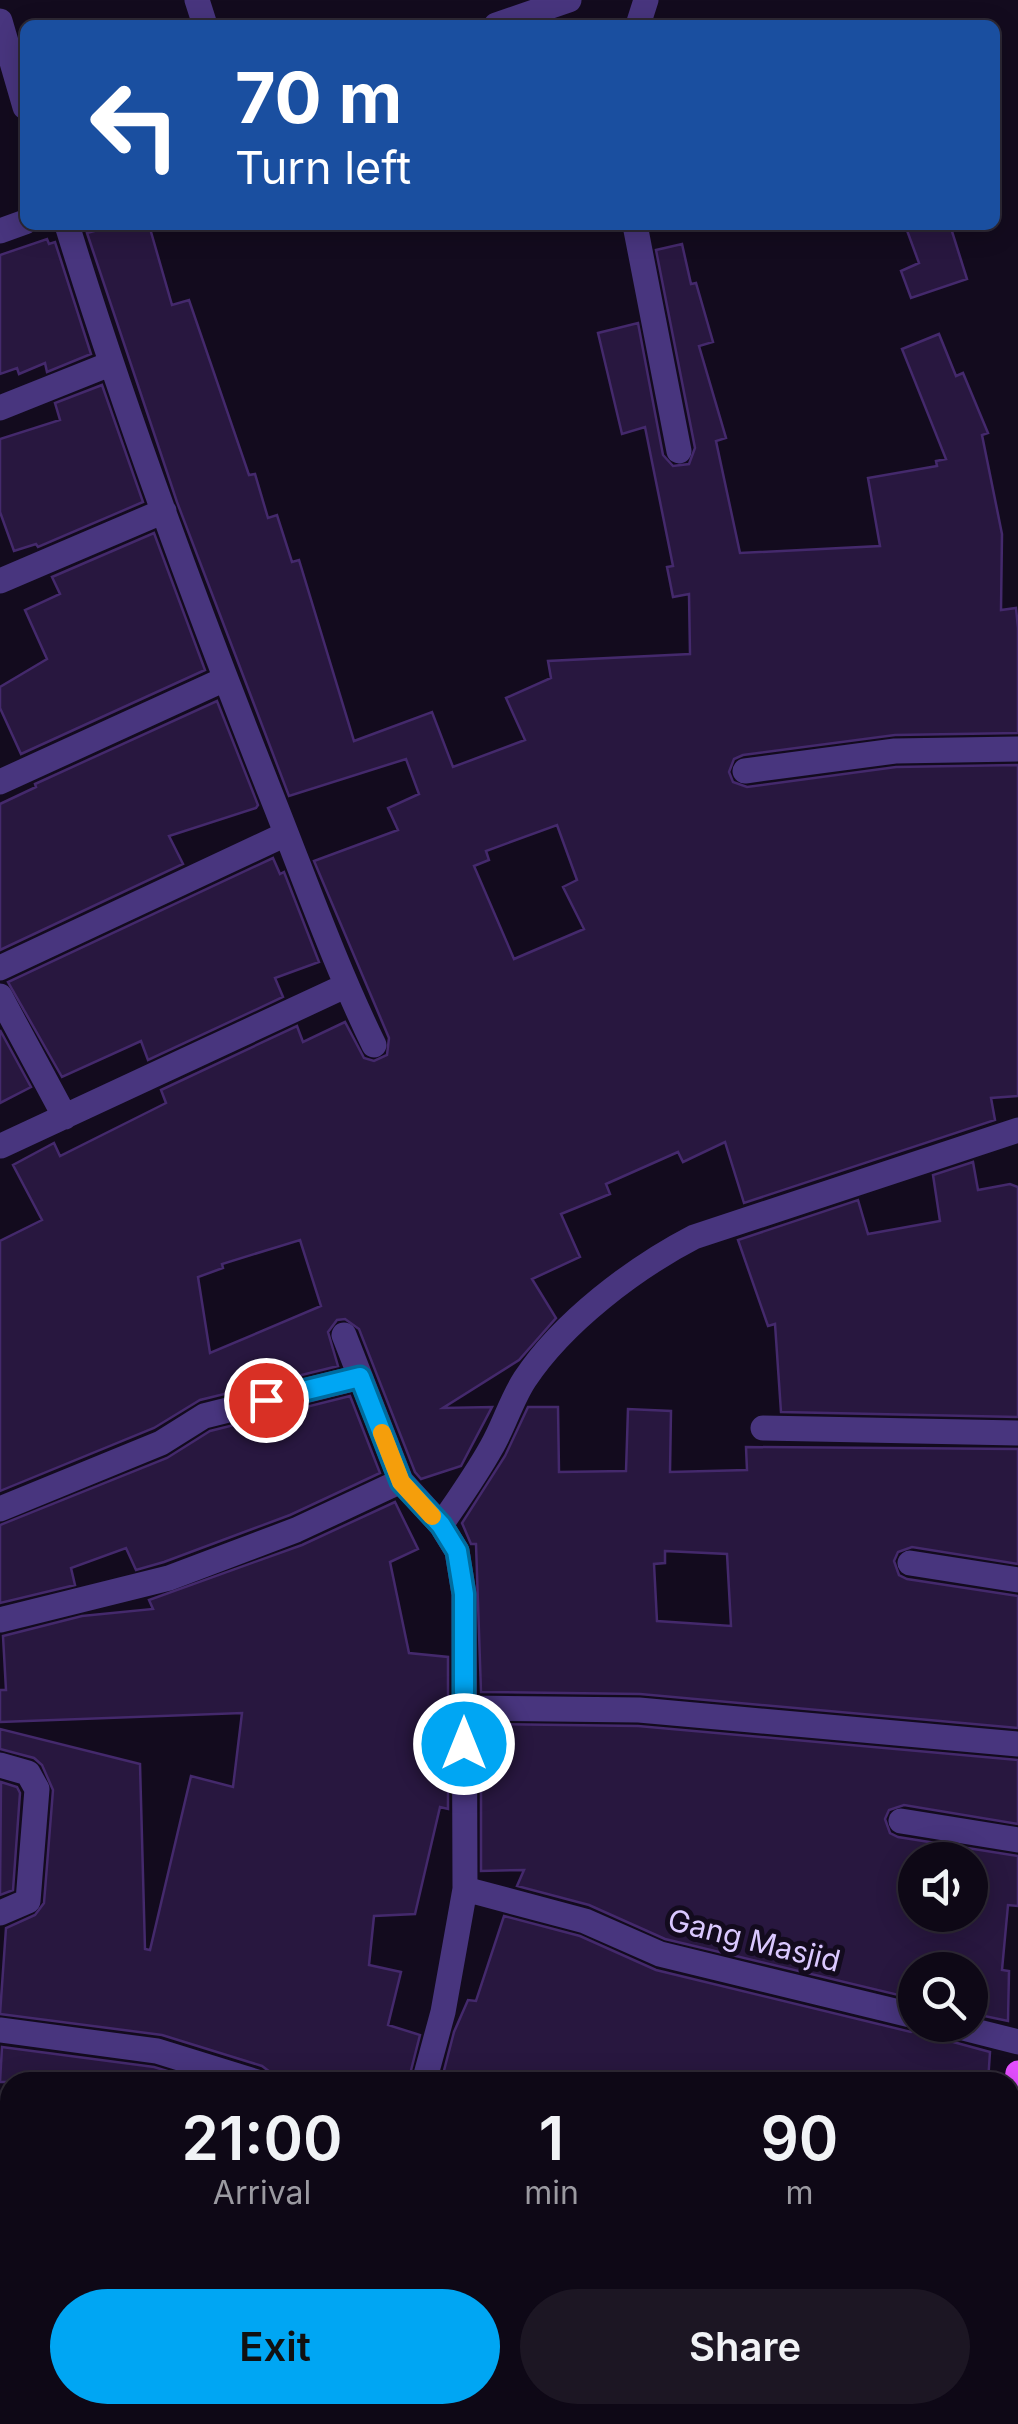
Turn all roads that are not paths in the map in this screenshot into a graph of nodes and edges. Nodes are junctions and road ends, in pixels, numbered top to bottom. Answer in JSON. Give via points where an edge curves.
{"nodes":[{"id":1,"x":570,"y":0,"type":"edge"},
{"id":2,"x":511,"y":20,"type":"edge"},
{"id":3,"x":0,"y":21,"type":"edge"},
{"id":4,"x":4,"y":64,"type":"edge"},
{"id":5,"x":20,"y":97,"type":"edge"},
{"id":6,"x":68,"y":230,"type":"edge"},
{"id":7,"x":636,"y":230,"type":"edge"},
{"id":8,"x":110,"y":364,"type":"junction"},
{"id":9,"x":0,"y":408,"type":"edge"},
{"id":10,"x":679,"y":451,"type":"dead end"},
{"id":11,"x":164,"y":511,"type":"junction"},
{"id":12,"x":0,"y":581,"type":"edge"},
{"id":13,"x":225,"y":679,"type":"junction"},
{"id":14,"x":1018,"y":749,"type":"edge"},
{"id":15,"x":746,"y":771,"type":"dead end"},
{"id":16,"x":0,"y":782,"type":"edge"},
{"id":17,"x":286,"y":834,"type":"junction"},
{"id":18,"x":0,"y":968,"type":"edge"},
{"id":19,"x":345,"y":986,"type":"junction"},
{"id":20,"x":0,"y":996,"type":"edge"},
{"id":21,"x":374,"y":1045,"type":"dead end"},
{"id":22,"x":65,"y":1117,"type":"junction"},
{"id":23,"x":1018,"y":1130,"type":"edge"},
{"id":24,"x":1,"y":1146,"type":"edge"},
{"id":25,"x":344,"y":1335,"type":"dead end"},
{"id":26,"x":360,"y":1377,"type":"junction"},
{"id":27,"x":763,"y":1428,"type":"dead end"},
{"id":28,"x":1018,"y":1433,"type":"edge"},
{"id":29,"x":401,"y":1482,"type":"junction"},
{"id":30,"x":0,"y":1508,"type":"edge"},
{"id":31,"x":441,"y":1525,"type":"junction"},
{"id":32,"x":910,"y":1563,"type":"dead end"},
{"id":33,"x":1018,"y":1580,"type":"edge"},
{"id":34,"x":0,"y":1620,"type":"edge"},
{"id":35,"x":465,"y":1708,"type":"junction"},
{"id":36,"x":1018,"y":1744,"type":"edge"},
{"id":37,"x":0,"y":1765,"type":"edge"},
{"id":38,"x":901,"y":1821,"type":"dead end"},
{"id":39,"x":1018,"y":1840,"type":"edge"},
{"id":40,"x":464,"y":1889,"type":"junction"},
{"id":41,"x":0,"y":1913,"type":"edge"},
{"id":42,"x":898,"y":2012,"type":"edge"},
{"id":43,"x":0,"y":2030,"type":"edge"},
{"id":44,"x":988,"y":2034,"type":"edge"},
{"id":45,"x":1018,"y":2042,"type":"edge"},
{"id":46,"x":225,"y":2072,"type":"edge"},
{"id":47,"x":427,"y":2072,"type":"edge"}],
"edges":[{"from":1,"to":2,"type":"street"},
{"from":3,"to":4,"type":"street"},
{"from":4,"to":5,"type":"street"},
{"from":6,"to":8,"type":"street"},
{"from":7,"to":10,"type":"street"},
{"from":8,"to":9,"type":"street"},
{"from":8,"to":11,"type":"street"},
{"from":11,"to":12,"type":"street"},
{"from":11,"to":13,"type":"street"},
{"from":13,"to":16,"type":"street"},
{"from":13,"to":17,"type":"street"},
{"from":14,"to":15,"type":"street","via":[[895,751]]},
{"from":17,"to":18,"type":"street"},
{"from":17,"to":19,"type":"street"},
{"from":19,"to":21,"type":"street"},
{"from":19,"to":22,"type":"street"},
{"from":20,"to":22,"type":"street"},
{"from":22,"to":24,"type":"street"},
{"from":23,"to":31,"type":"street","via":[[694,1238],[616,1284],[524,1381],[492,1447]]},
{"from":25,"to":26,"type":"street"},
{"from":26,"to":29,"type":"street"},
{"from":26,"to":30,"type":"street","via":[[204,1416],[161,1443]]},
{"from":27,"to":28,"type":"street"},
{"from":29,"to":31,"type":"street"},
{"from":29,"to":34,"type":"street","via":[[169,1578]]},
{"from":31,"to":35,"type":"street","via":[[457,1551],[464,1594]]},
{"from":32,"to":33,"type":"street"},
{"from":35,"to":36,"type":"street","via":[[640,1710]]},
{"from":35,"to":40,"type":"street"},
{"from":37,"to":41,"type":"street","via":[[28,1773],[37,1790],[28,1901]]},
{"from":38,"to":39,"type":"street"},
{"from":40,"to":42,"type":"street","name":"Gang Masjid","via":[[571,1916],[660,1954]]},
{"from":40,"to":47,"type":"street"},
{"from":43,"to":46,"type":"street","via":[[157,2051]]},
{"from":44,"to":45,"type":"street"}]}
